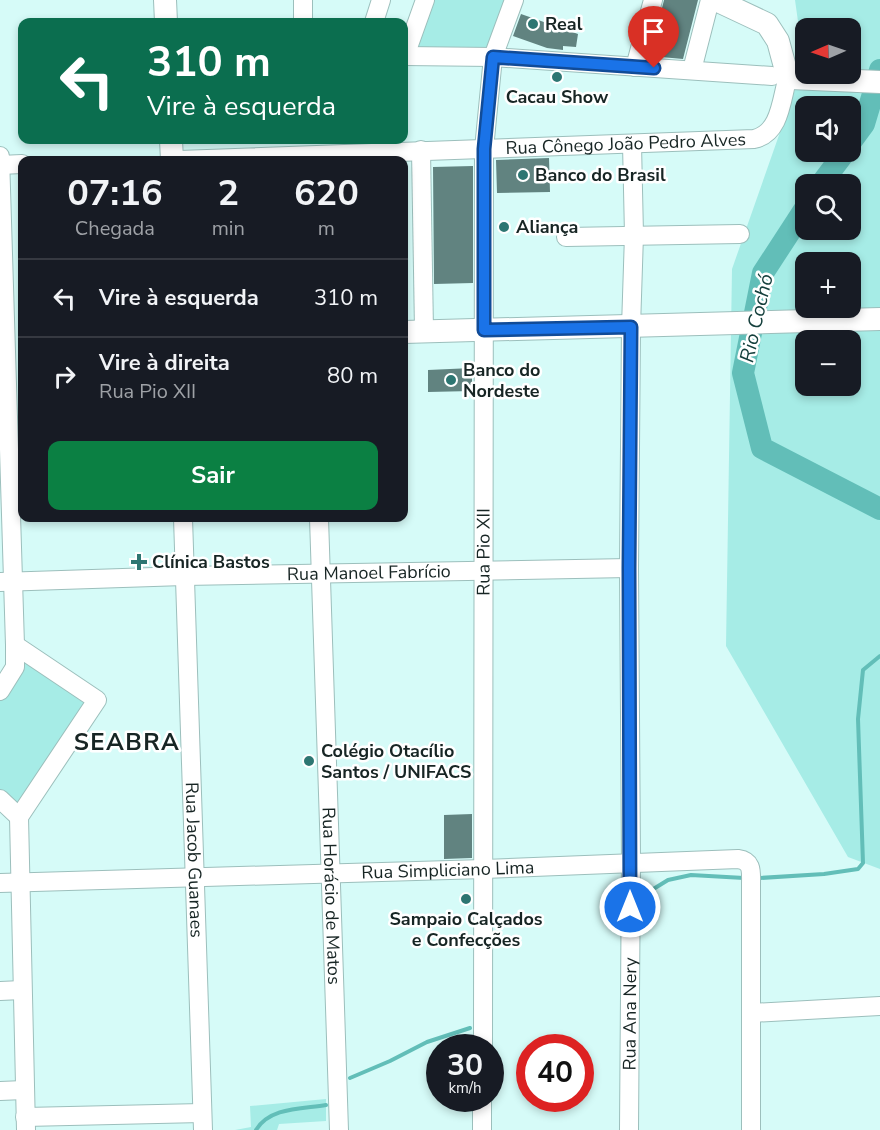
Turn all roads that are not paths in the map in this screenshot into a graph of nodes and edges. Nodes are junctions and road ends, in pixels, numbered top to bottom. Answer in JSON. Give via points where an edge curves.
{"nodes":[{"id":1,"x":165,"y":0,"type":"edge"},
{"id":2,"x":303,"y":0,"type":"edge"},
{"id":3,"x":381,"y":0,"type":"edge"},
{"id":4,"x":425,"y":0,"type":"edge"},
{"id":5,"x":514,"y":0,"type":"edge"},
{"id":6,"x":653,"y":0,"type":"edge"},
{"id":7,"x":710,"y":0,"type":"edge"},
{"id":8,"x":716,"y":0,"type":"edge"},
{"id":9,"x":166,"y":18,"type":"edge"},
{"id":10,"x":303,"y":18,"type":"edge"},
{"id":11,"x":375,"y":18,"type":"edge"},
{"id":12,"x":408,"y":45,"type":"edge"},
{"id":13,"x":408,"y":56,"type":"edge"},
{"id":14,"x":493,"y":57,"type":"junction"},
{"id":15,"x":635,"y":67,"type":"junction"},
{"id":16,"x":692,"y":70,"type":"junction"},
{"id":17,"x":788,"y":77,"type":"junction"},
{"id":18,"x":880,"y":82,"type":"edge"},
{"id":19,"x":632,"y":144,"type":"junction"},
{"id":20,"x":484,"y":149,"type":"junction"},
{"id":21,"x":421,"y":150,"type":"junction"},
{"id":22,"x":307,"y":152,"type":"edge"},
{"id":23,"x":0,"y":156,"type":"edge"},
{"id":24,"x":262,"y":156,"type":"edge"},
{"id":25,"x":18,"y":164,"type":"edge"},
{"id":26,"x":0,"y":165,"type":"edge"},
{"id":27,"x":740,"y":234,"type":"dead end"},
{"id":28,"x":634,"y":235,"type":"junction"},
{"id":29,"x":566,"y":237,"type":"dead end"},
{"id":30,"x":880,"y":320,"type":"edge"},
{"id":31,"x":631,"y":327,"type":"junction"},
{"id":32,"x":484,"y":330,"type":"junction"},
{"id":33,"x":414,"y":332,"type":"edge"},
{"id":34,"x":9,"y":344,"type":"edge"},
{"id":35,"x":183,"y":522,"type":"edge"},
{"id":36,"x":319,"y":522,"type":"edge"},
{"id":37,"x":629,"y":568,"type":"junction"},
{"id":38,"x":484,"y":570,"type":"junction"},
{"id":39,"x":321,"y":573,"type":"junction"},
{"id":40,"x":184,"y":576,"type":"junction"},
{"id":41,"x":6,"y":582,"type":"edge"},
{"id":42,"x":15,"y":645,"type":"junction"},
{"id":43,"x":0,"y":691,"type":"edge"},
{"id":44,"x":0,"y":800,"type":"edge"},
{"id":45,"x":18,"y":817,"type":"junction"},
{"id":46,"x":631,"y":862,"type":"junction"},
{"id":47,"x":484,"y":869,"type":"junction"},
{"id":48,"x":331,"y":872,"type":"junction"},
{"id":49,"x":195,"y":876,"type":"junction"},
{"id":50,"x":19,"y":882,"type":"junction"},
{"id":51,"x":0,"y":883,"type":"edge"},
{"id":52,"x":22,"y":990,"type":"junction"},
{"id":53,"x":0,"y":991,"type":"edge"},
{"id":54,"x":880,"y":1006,"type":"edge"},
{"id":55,"x":751,"y":1013,"type":"junction"},
{"id":56,"x":483,"y":1034,"type":"edge"},
{"id":57,"x":24,"y":1090,"type":"junction"},
{"id":58,"x":0,"y":1091,"type":"edge"},
{"id":59,"x":482,"y":1112,"type":"edge"},
{"id":60,"x":202,"y":1122,"type":"edge"},
{"id":61,"x":25,"y":1124,"type":"edge"},
{"id":62,"x":339,"y":1130,"type":"edge"},
{"id":63,"x":482,"y":1130,"type":"edge"},
{"id":64,"x":629,"y":1130,"type":"edge"},
{"id":65,"x":751,"y":1130,"type":"edge"}],
"edges":[{"from":1,"to":9,"type":"main road"},
{"from":2,"to":10,"type":"street"},
{"from":3,"to":11,"type":"street"},
{"from":4,"to":12,"type":"street"},
{"from":5,"to":14,"type":"street","name":"Rua Pio XII"},
{"from":6,"to":15,"type":"street"},
{"from":7,"to":16,"type":"street"},
{"from":8,"to":17,"type":"main road","via":[[767,24],[778,41]]},
{"from":13,"to":14,"type":"street"},
{"from":14,"to":15,"type":"street"},
{"from":14,"to":20,"type":"street","name":"Rua Pio XII"},
{"from":15,"to":16,"type":"street"},
{"from":16,"to":17,"type":"street"},
{"from":17,"to":18,"type":"main road"},
{"from":17,"to":19,"type":"street","name":"Rua Cônego João Pedro Alves","via":[[774,124],[762,137]]},
{"from":19,"to":20,"type":"street","name":"Rua Cônego João Pedro Alves"},
{"from":19,"to":28,"type":"street","name":"Rua Ana Nery"},
{"from":20,"to":21,"type":"street","name":"Rua Cônego João Pedro Alves"},
{"from":20,"to":32,"type":"street","name":"Rua Pio XII"},
{"from":21,"to":22,"type":"street","name":"Rua Cônego João Pedro Alves"},
{"from":21,"to":33,"type":"street"},
{"from":22,"to":24,"type":"street","name":"Rua Cônego João Pedro Alves"},
{"from":23,"to":26,"type":"street"},
{"from":25,"to":26,"type":"street"},
{"from":26,"to":34,"type":"street"},
{"from":27,"to":28,"type":"street"},
{"from":28,"to":29,"type":"street"},
{"from":28,"to":31,"type":"street","name":"Rua Ana Nery"},
{"from":30,"to":31,"type":"main road"},
{"from":31,"to":32,"type":"main road"},
{"from":31,"to":37,"type":"street","name":"Rua Ana Nery"},
{"from":32,"to":33,"type":"main road"},
{"from":32,"to":38,"type":"street","name":"Rua Pio XII"},
{"from":34,"to":41,"type":"street"},
{"from":35,"to":40,"type":"street","name":"Rua Jacob Guanaes"},
{"from":36,"to":39,"type":"street","name":"Rua Horácio de Matos"},
{"from":37,"to":38,"type":"street","name":"Rua Manoel Fabrício"},
{"from":37,"to":46,"type":"street","name":"Rua Ana Nery"},
{"from":38,"to":39,"type":"street","name":"Rua Manoel Fabrício"},
{"from":38,"to":47,"type":"street","name":"Rua Pio XII"},
{"from":39,"to":40,"type":"street","name":"Rua Manoel Fabrício"},
{"from":39,"to":48,"type":"street","name":"Rua Horácio de Matos"},
{"from":40,"to":41,"type":"street","name":"Rua Manoel Fabrício"},
{"from":40,"to":49,"type":"street","name":"Rua Jacob Guanaes"},
{"from":41,"to":42,"type":"street"},
{"from":42,"to":43,"type":"street","via":[[15,666]]},
{"from":42,"to":45,"type":"street","via":[[97,700]]},
{"from":44,"to":45,"type":"street"},
{"from":45,"to":50,"type":"street"},
{"from":46,"to":47,"type":"street","name":"Rua Simpliciano Lima"},
{"from":46,"to":55,"type":"street","name":"Rua Simpliciano Lima","via":[[738,859],[751,866]]},
{"from":46,"to":64,"type":"street","name":"Rua Ana Nery"},
{"from":47,"to":48,"type":"street","name":"Rua Simpliciano Lima"},
{"from":47,"to":56,"type":"street","name":"Rua Pio XII"},
{"from":48,"to":49,"type":"street","name":"Rua Simpliciano Lima"},
{"from":48,"to":62,"type":"street","name":"Rua Horácio de Matos"},
{"from":49,"to":50,"type":"street","name":"Rua Simpliciano Lima"},
{"from":49,"to":60,"type":"street","name":"Rua Jacob Guanaes"},
{"from":50,"to":51,"type":"street","name":"Rua Simpliciano Lima"},
{"from":50,"to":52,"type":"street"},
{"from":52,"to":53,"type":"street"},
{"from":52,"to":57,"type":"street"},
{"from":54,"to":55,"type":"street"},
{"from":55,"to":65,"type":"street"},
{"from":57,"to":58,"type":"street"},
{"from":57,"to":61,"type":"street"},
{"from":59,"to":63,"type":"street"},
{"from":60,"to":61,"type":"street"}]}
